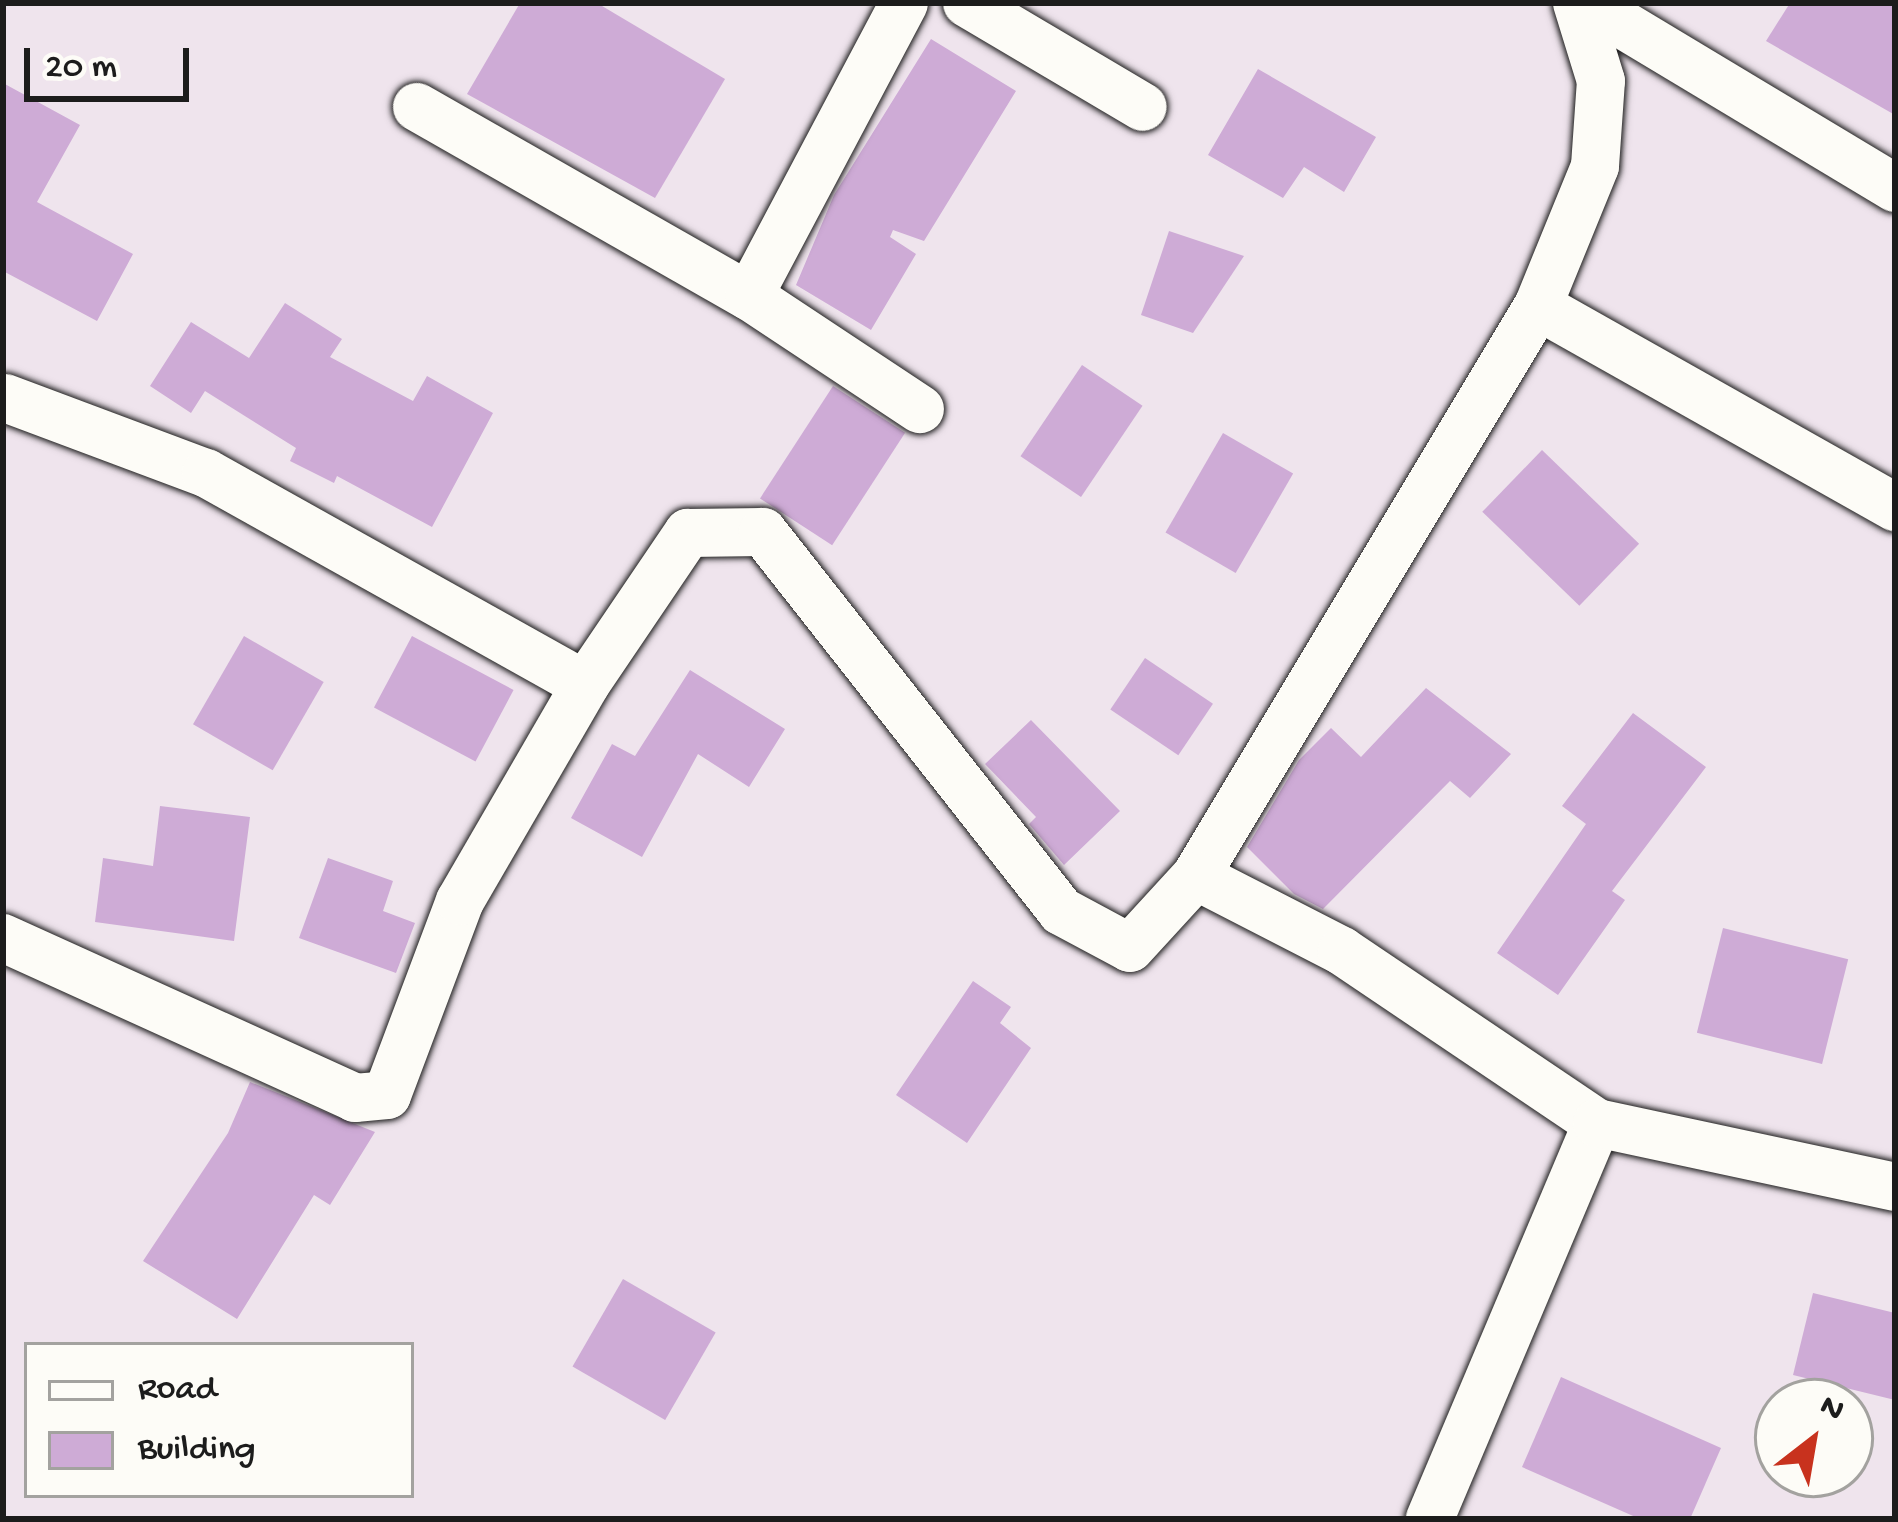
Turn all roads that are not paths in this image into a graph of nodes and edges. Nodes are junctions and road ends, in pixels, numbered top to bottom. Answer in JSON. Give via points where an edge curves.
{"nodes":[{"id":1,"x":904,"y":3,"type":"edge"},
{"id":2,"x":968,"y":3,"type":"edge"},
{"id":3,"x":1577,"y":3,"type":"edge"},
{"id":4,"x":1587,"y":3,"type":"edge"},
{"id":5,"x":416,"y":107,"type":"dead end"},
{"id":6,"x":1143,"y":107,"type":"dead end"},
{"id":7,"x":1895,"y":188,"type":"edge"},
{"id":8,"x":749,"y":296,"type":"junction"},
{"id":9,"x":1538,"y":306,"type":"junction"},
{"id":10,"x":5,"y":398,"type":"edge"},
{"id":11,"x":920,"y":409,"type":"dead end"},
{"id":12,"x":1895,"y":508,"type":"edge"},
{"id":13,"x":585,"y":685,"type":"junction"},
{"id":14,"x":1196,"y":876,"type":"junction"},
{"id":15,"x":3,"y":938,"type":"edge"},
{"id":16,"x":1597,"y":1123,"type":"junction"},
{"id":17,"x":1895,"y":1187,"type":"edge"},
{"id":18,"x":1430,"y":1519,"type":"edge"}],
"edges":[{"from":1,"to":8,"type":"street"},
{"from":2,"to":6,"type":"street"},
{"from":3,"to":9,"type":"street","via":[[1601,81],[1595,166]]},
{"from":4,"to":7,"type":"street"},
{"from":5,"to":8,"type":"street"},
{"from":8,"to":11,"type":"street"},
{"from":9,"to":12,"type":"street"},
{"from":9,"to":14,"type":"street"},
{"from":10,"to":13,"type":"street","via":[[206,473]]},
{"from":13,"to":14,"type":"street","via":[[688,532],[763,532],[1061,910],[1130,948]]},
{"from":13,"to":15,"type":"street","via":[[460,901],[387,1095],[355,1098]]},
{"from":14,"to":16,"type":"street","via":[[1342,951]]},
{"from":16,"to":17,"type":"street"},
{"from":16,"to":18,"type":"street"}]}
